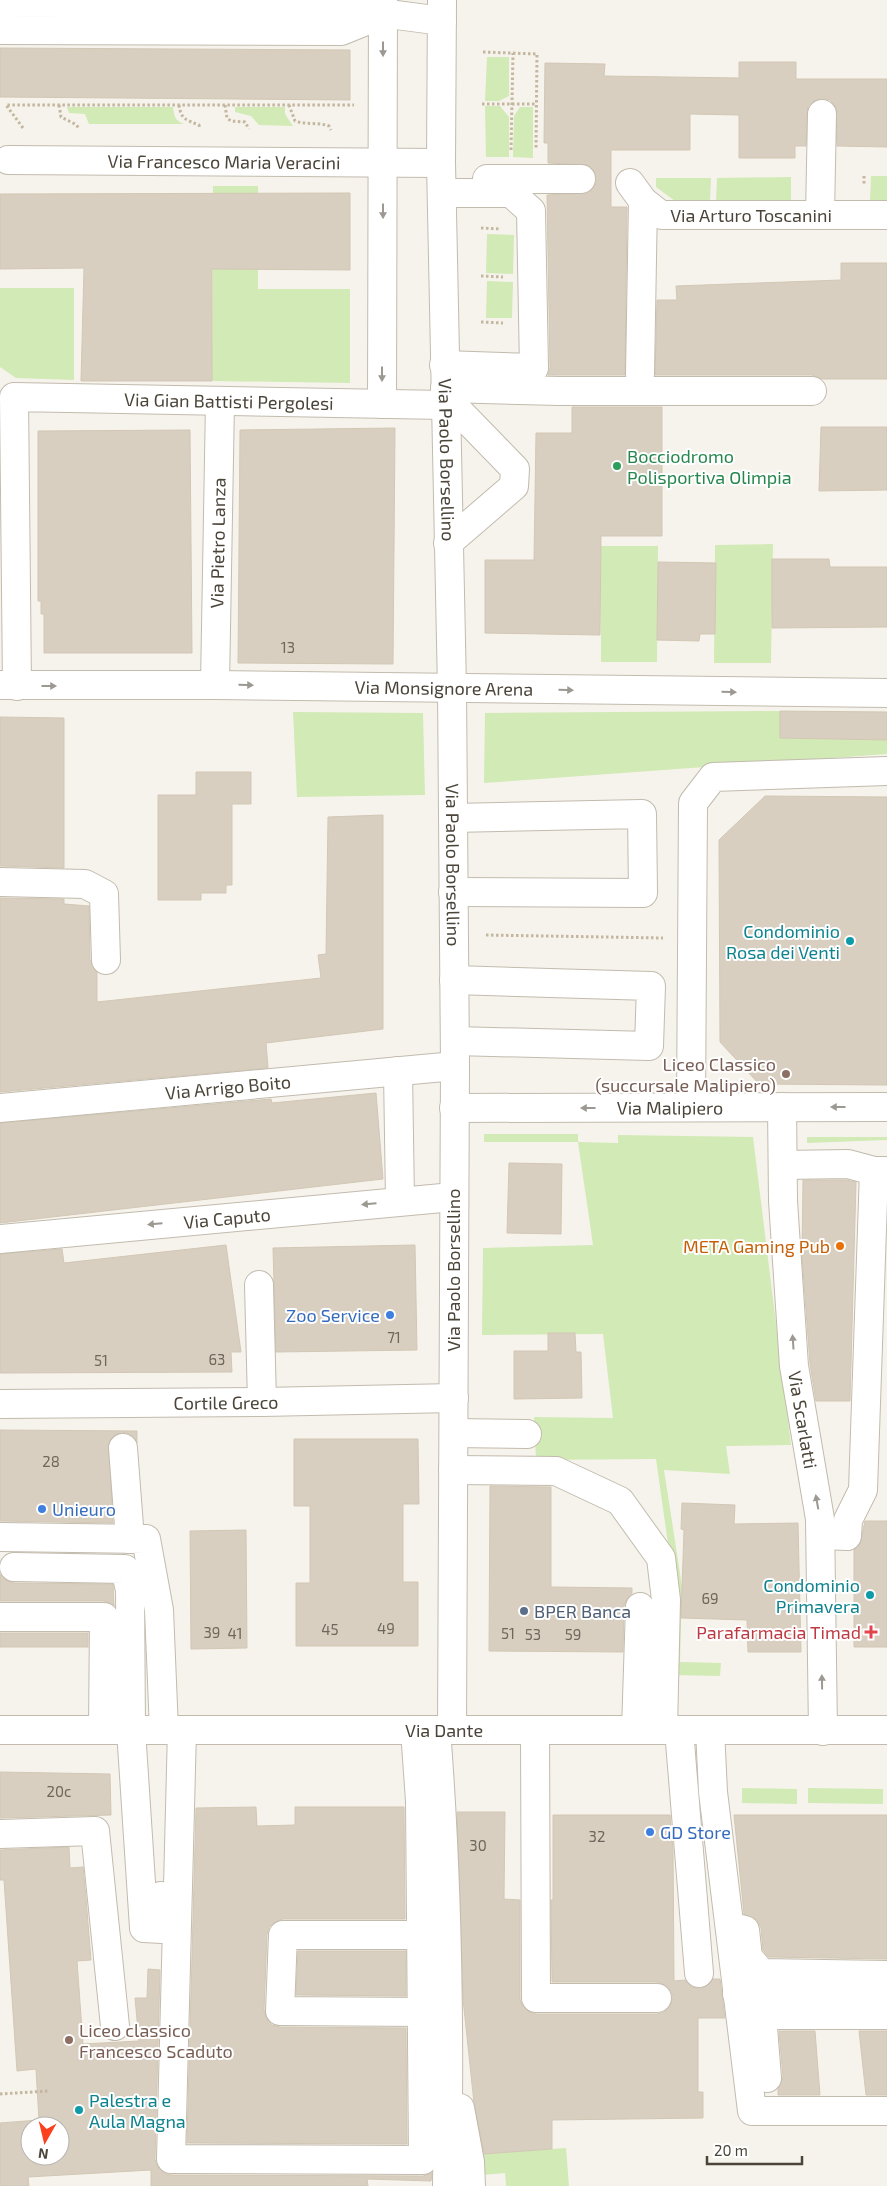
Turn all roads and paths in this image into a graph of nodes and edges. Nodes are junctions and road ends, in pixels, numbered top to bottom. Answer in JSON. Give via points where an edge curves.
{"nodes":[{"id":1,"x":0,"y":2,"type":"edge"},
{"id":2,"x":383,"y":7,"type":"edge"},
{"id":3,"x":442,"y":10,"type":"edge"},
{"id":4,"x":0,"y":30,"type":"edge"},
{"id":5,"x":483,"y":52,"type":"dead end"},
{"id":6,"x":513,"y":53,"type":"junction"},
{"id":7,"x":482,"y":104,"type":"dead end"},
{"id":8,"x":512,"y":104,"type":"junction"},
{"id":9,"x":537,"y":104,"type":"junction"},
{"id":10,"x":59,"y":105,"type":"junction"},
{"id":11,"x":180,"y":105,"type":"junction"},
{"id":12,"x":225,"y":105,"type":"junction"},
{"id":13,"x":289,"y":105,"type":"junction"},
{"id":14,"x":354,"y":105,"type":"dead end"},
{"id":15,"x":814,"y":114,"type":"dead end"},
{"id":16,"x":22,"y":128,"type":"dead end"},
{"id":17,"x":79,"y":128,"type":"dead end"},
{"id":18,"x":200,"y":129,"type":"dead end"},
{"id":19,"x":249,"y":129,"type":"dead end"},
{"id":20,"x":331,"y":130,"type":"dead end"},
{"id":21,"x":536,"y":151,"type":"dead end"},
{"id":22,"x":511,"y":159,"type":"dead end"},
{"id":23,"x":8,"y":160,"type":"dead end"},
{"id":24,"x":384,"y":163,"type":"junction"},
{"id":25,"x":442,"y":178,"type":"junction"},
{"id":26,"x":581,"y":179,"type":"dead end"},
{"id":27,"x":813,"y":215,"type":"junction"},
{"id":28,"x":887,"y":215,"type":"edge"},
{"id":29,"x":640,"y":374,"type":"dead end"},
{"id":30,"x":444,"y":388,"type":"junction"},
{"id":31,"x":812,"y":391,"type":"dead end"},
{"id":32,"x":220,"y":401,"type":"junction"},
{"id":33,"x":382,"y":404,"type":"junction"},
{"id":34,"x":448,"y":543,"type":"junction"},
{"id":35,"x":215,"y":685,"type":"junction"},
{"id":36,"x":8,"y":686,"type":"edge"},
{"id":37,"x":452,"y":689,"type":"junction"},
{"id":38,"x":887,"y":693,"type":"edge"},
{"id":39,"x":887,"y":771,"type":"edge"},
{"id":40,"x":453,"y":818,"type":"junction"},
{"id":41,"x":0,"y":882,"type":"edge"},
{"id":42,"x":453,"y":892,"type":"junction"},
{"id":43,"x":486,"y":935,"type":"dead end"},
{"id":44,"x":692,"y":939,"type":"junction"},
{"id":45,"x":106,"y":960,"type":"dead end"},
{"id":46,"x":454,"y":980,"type":"junction"},
{"id":47,"x":455,"y":1053,"type":"junction"},
{"id":48,"x":398,"y":1071,"type":"junction"},
{"id":49,"x":691,"y":1107,"type":"junction"},
{"id":50,"x":782,"y":1107,"type":"junction"},
{"id":51,"x":887,"y":1107,"type":"edge"},
{"id":52,"x":0,"y":1108,"type":"edge"},
{"id":53,"x":454,"y":1108,"type":"junction"},
{"id":54,"x":783,"y":1165,"type":"junction"},
{"id":55,"x":880,"y":1171,"type":"edge"},
{"id":56,"x":453,"y":1196,"type":"junction"},
{"id":57,"x":400,"y":1201,"type":"junction"},
{"id":58,"x":0,"y":1239,"type":"edge"},
{"id":59,"x":258,"y":1285,"type":"dead end"},
{"id":60,"x":454,"y":1398,"type":"junction"},
{"id":61,"x":262,"y":1402,"type":"junction"},
{"id":62,"x":0,"y":1404,"type":"edge"},
{"id":63,"x":454,"y":1433,"type":"junction"},
{"id":64,"x":527,"y":1434,"type":"dead end"},
{"id":65,"x":123,"y":1448,"type":"dead end"},
{"id":66,"x":454,"y":1470,"type":"junction"},
{"id":67,"x":821,"y":1535,"type":"junction"},
{"id":68,"x":0,"y":1537,"type":"edge"},
{"id":69,"x":130,"y":1538,"type":"junction"},
{"id":70,"x":5,"y":1565,"type":"edge"},
{"id":71,"x":640,"y":1606,"type":"dead end"},
{"id":72,"x":0,"y":1617,"type":"edge"},
{"id":73,"x":0,"y":1730,"type":"edge"},
{"id":74,"x":103,"y":1730,"type":"junction"},
{"id":75,"x":131,"y":1730,"type":"junction"},
{"id":76,"x":173,"y":1730,"type":"junction"},
{"id":77,"x":434,"y":1730,"type":"junction"},
{"id":78,"x":535,"y":1730,"type":"junction"},
{"id":79,"x":636,"y":1730,"type":"junction"},
{"id":80,"x":671,"y":1730,"type":"junction"},
{"id":81,"x":710,"y":1730,"type":"junction"},
{"id":82,"x":823,"y":1730,"type":"junction"},
{"id":83,"x":887,"y":1730,"type":"edge"},
{"id":84,"x":0,"y":1834,"type":"edge"},
{"id":85,"x":160,"y":1837,"type":"dead end"},
{"id":86,"x":728,"y":1924,"type":"junction"},
{"id":87,"x":420,"y":1935,"type":"junction"},
{"id":88,"x":699,"y":1973,"type":"dead end"},
{"id":89,"x":887,"y":1975,"type":"edge"},
{"id":90,"x":737,"y":1994,"type":"junction"},
{"id":91,"x":887,"y":1996,"type":"edge"},
{"id":92,"x":656,"y":1998,"type":"dead end"},
{"id":93,"x":421,"y":2012,"type":"junction"},
{"id":94,"x":887,"y":2015,"type":"edge"},
{"id":95,"x":115,"y":2026,"type":"dead end"},
{"id":96,"x":449,"y":2045,"type":"junction"},
{"id":97,"x":768,"y":2078,"type":"dead end"},
{"id":98,"x":48,"y":2091,"type":"dead end"},
{"id":99,"x":0,"y":2094,"type":"edge"},
{"id":100,"x":887,"y":2111,"type":"edge"},
{"id":101,"x":447,"y":2186,"type":"edge"},
{"id":102,"x":471,"y":2186,"type":"edge"}],
"edges":[{"from":1,"to":2,"type":"street"},
{"from":2,"to":3,"type":"street"},
{"from":2,"to":4,"type":"street","via":[[341,31]]},
{"from":2,"to":24,"type":"street","one_way":true},
{"from":3,"to":25,"type":"street","name":"Via Paolo Borsellino"},
{"from":5,"to":6,"type":"path"},
{"from":6,"to":8,"type":"path"},
{"from":6,"to":9,"type":"path","via":[[538,54]]},
{"from":7,"to":8,"type":"path"},
{"from":8,"to":9,"type":"path"},
{"from":8,"to":22,"type":"path"},
{"from":9,"to":21,"type":"path"},
{"from":10,"to":11,"type":"path"},
{"from":10,"to":16,"type":"path","via":[[6,105]]},
{"from":10,"to":17,"type":"path","via":[[61,117]]},
{"from":11,"to":12,"type":"path"},
{"from":11,"to":18,"type":"path","via":[[185,120],[199,125]]},
{"from":12,"to":13,"type":"path"},
{"from":12,"to":19,"type":"path","via":[[227,118],[245,122]]},
{"from":13,"to":14,"type":"path"},
{"from":13,"to":20,"type":"path","via":[[295,121],[323,124]]},
{"from":15,"to":27,"type":"street"},
{"from":23,"to":24,"type":"street","name":"Via Francesco Maria Veracini"},
{"from":24,"to":25,"type":"street","name":"Via Francesco Maria Veracini"},
{"from":24,"to":33,"type":"street","one_way":true},
{"from":25,"to":26,"type":"street"},
{"from":25,"to":30,"type":"street","name":"Via Paolo Borsellino"},
{"from":25,"to":30,"type":"street","via":[[511,193],[531,211],[534,368]]},
{"from":27,"to":28,"type":"street","name":"Via Arturo Toscanini"},
{"from":27,"to":29,"type":"street","name":"Via Arturo Toscanini","via":[[661,216],[636,192]]},
{"from":30,"to":31,"type":"street"},
{"from":30,"to":33,"type":"street","name":"Via Gian Battisti Pergolesi"},
{"from":30,"to":34,"type":"street","name":"Via Paolo Borsellino"},
{"from":30,"to":34,"type":"street","via":[[515,469],[514,486]]},
{"from":32,"to":33,"type":"street","name":"Via Gian Battisti Pergolesi"},
{"from":32,"to":35,"type":"street","name":"Via Pietro Lanza"},
{"from":32,"to":36,"type":"street","name":"Via Gian Battisti Pergolesi","via":[[14,397]]},
{"from":34,"to":37,"type":"street","name":"Via Paolo Borsellino"},
{"from":36,"to":35,"type":"street","name":"Via Monsignore Arena","one_way":true},
{"from":35,"to":37,"type":"street","name":"Via Monsignore Arena","one_way":true},
{"from":37,"to":38,"type":"street","name":"Via Monsignore Arena","one_way":true},
{"from":37,"to":40,"type":"street","name":"Via Paolo Borsellino"},
{"from":39,"to":44,"type":"street","via":[[713,777],[693,803]]},
{"from":40,"to":42,"type":"street","name":"Via Paolo Borsellino"},
{"from":40,"to":42,"type":"street","via":[[642,814],[642,893]]},
{"from":41,"to":45,"type":"street","via":[[85,884],[104,894]]},
{"from":42,"to":46,"type":"street","name":"Via Paolo Borsellino"},
{"from":43,"to":44,"type":"path"},
{"from":44,"to":49,"type":"street"},
{"from":46,"to":47,"type":"street","name":"Via Paolo Borsellino"},
{"from":46,"to":47,"type":"street","name":"Via Arrigo Boito","via":[[651,986],[649,1046]]},
{"from":47,"to":48,"type":"street","name":"Via Arrigo Boito"},
{"from":47,"to":53,"type":"street","name":"Via Paolo Borsellino"},
{"from":48,"to":52,"type":"street","name":"Via Arrigo Boito"},
{"from":48,"to":57,"type":"street"},
{"from":49,"to":50,"type":"street","name":"Via Malipiero"},
{"from":49,"to":53,"type":"street","name":"Via Malipiero","one_way":true},
{"from":51,"to":50,"type":"street","name":"Via Malipiero","one_way":true},
{"from":50,"to":54,"type":"street","name":"Via Scarlatti"},
{"from":53,"to":56,"type":"street","name":"Via Paolo Borsellino"},
{"from":54,"to":55,"type":"street","via":[[848,1164]]},
{"from":67,"to":54,"type":"street","name":"Via Scarlatti","one_way":true,"via":[[794,1366]]},
{"from":55,"to":67,"type":"street","via":[[863,1490],[848,1520],[847,1536]]},
{"from":56,"to":57,"type":"street","name":"Via Caputo"},
{"from":56,"to":60,"type":"street","name":"Via Paolo Borsellino"},
{"from":57,"to":58,"type":"street","name":"Via Caputo","one_way":true},
{"from":59,"to":61,"type":"street"},
{"from":60,"to":61,"type":"street","name":"Cortile Greco"},
{"from":60,"to":63,"type":"street","name":"Via Paolo Borsellino"},
{"from":61,"to":62,"type":"street","name":"Cortile Greco"},
{"from":63,"to":64,"type":"street"},
{"from":63,"to":66,"type":"street","name":"Via Paolo Borsellino"},
{"from":65,"to":69,"type":"street"},
{"from":66,"to":77,"type":"street","name":"Via Paolo Borsellino"},
{"from":66,"to":80,"type":"street","via":[[556,1471],[620,1501],[661,1558],[666,1600]]},
{"from":82,"to":67,"type":"street","name":"Via Scarlatti","one_way":true},
{"from":68,"to":69,"type":"street"},
{"from":69,"to":76,"type":"street","via":[[146,1539],[158,1601]]},
{"from":70,"to":75,"type":"street","via":[[124,1569],[130,1590]]},
{"from":71,"to":79,"type":"street"},
{"from":72,"to":74,"type":"street","via":[[104,1617]]},
{"from":73,"to":74,"type":"street","name":"Via Dante"},
{"from":74,"to":75,"type":"street","name":"Via Dante"},
{"from":75,"to":76,"type":"street","name":"Via Dante"},
{"from":75,"to":85,"type":"street","via":[[144,1928],[162,1929]]},
{"from":76,"to":77,"type":"street","name":"Via Dante"},
{"from":76,"to":93,"type":"street","via":[[171,2159],[423,2160]]},
{"from":77,"to":78,"type":"street","name":"Via Dante"},
{"from":77,"to":87,"type":"street","via":[[420,1801]]},
{"from":77,"to":96,"type":"street","via":[[440,1785]]},
{"from":78,"to":79,"type":"street","name":"Via Dante"},
{"from":78,"to":92,"type":"street","via":[[536,1998]]},
{"from":79,"to":80,"type":"street","name":"Via Dante"},
{"from":80,"to":81,"type":"street","name":"Via Dante"},
{"from":80,"to":88,"type":"street"},
{"from":81,"to":82,"type":"street","name":"Via Dante"},
{"from":81,"to":86,"type":"street","via":[[713,1792]]},
{"from":82,"to":83,"type":"street","name":"Via Dante"},
{"from":84,"to":95,"type":"street","via":[[95,1831]]},
{"from":86,"to":89,"type":"street","via":[[745,1930],[748,1957],[762,1973]]},
{"from":86,"to":90,"type":"street"},
{"from":87,"to":93,"type":"street"},
{"from":87,"to":93,"type":"street","via":[[283,1935],[280,2011]]},
{"from":90,"to":91,"type":"street"},
{"from":90,"to":100,"type":"street","via":[[752,2111]]},
{"from":94,"to":97,"type":"street","via":[[762,2015]]},
{"from":96,"to":101,"type":"street"},
{"from":96,"to":102,"type":"street","via":[[470,2162]]},
{"from":98,"to":99,"type":"path"}]}
